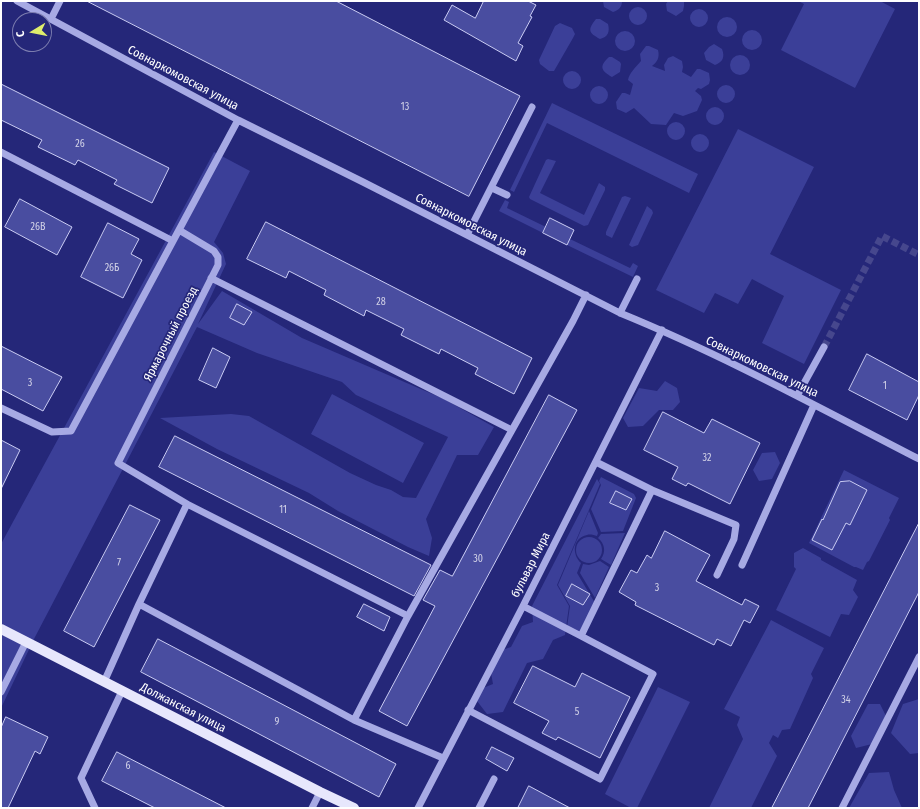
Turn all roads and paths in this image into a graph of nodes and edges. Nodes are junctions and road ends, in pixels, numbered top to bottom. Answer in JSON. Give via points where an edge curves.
{"nodes":[{"id":1,"x":17,"y":1,"type":"edge"},
{"id":2,"x":60,"y":1,"type":"edge"},
{"id":3,"x":38,"y":12,"type":"edge"},
{"id":4,"x":52,"y":17,"type":"edge"},
{"id":5,"x":52,"y":20,"type":"edge"},
{"id":6,"x":532,"y":107,"type":"dead end"},
{"id":7,"x":238,"y":120,"type":"junction"},
{"id":8,"x":1,"y":152,"type":"edge"},
{"id":9,"x":492,"y":188,"type":"junction"},
{"id":10,"x":507,"y":195,"type":"dead end"},
{"id":11,"x":179,"y":230,"type":"junction"},
{"id":12,"x":467,"y":235,"type":"junction"},
{"id":13,"x":173,"y":241,"type":"junction"},
{"id":14,"x":212,"y":278,"type":"junction"},
{"id":15,"x":637,"y":279,"type":"dead end"},
{"id":16,"x":586,"y":295,"type":"junction"},
{"id":17,"x":620,"y":313,"type":"junction"},
{"id":18,"x":662,"y":330,"type":"junction"},
{"id":19,"x":824,"y":347,"type":"tunnel mouth"},
{"id":20,"x":797,"y":396,"type":"junction"},
{"id":21,"x":814,"y":405,"type":"junction"},
{"id":22,"x":1,"y":408,"type":"edge"},
{"id":23,"x":512,"y":430,"type":"junction"},
{"id":24,"x":919,"y":459,"type":"edge"},
{"id":25,"x":596,"y":462,"type":"junction"},
{"id":26,"x":652,"y":490,"type":"junction"},
{"id":27,"x":187,"y":504,"type":"junction"},
{"id":28,"x":742,"y":565,"type":"dead end"},
{"id":29,"x":716,"y":575,"type":"dead end"},
{"id":30,"x":139,"y":604,"type":"junction"},
{"id":31,"x":523,"y":606,"type":"junction"},
{"id":32,"x":408,"y":616,"type":"junction"},
{"id":33,"x":1,"y":628,"type":"edge"},
{"id":34,"x":581,"y":636,"type":"junction"},
{"id":35,"x":26,"y":642,"type":"junction"},
{"id":36,"x":919,"y":657,"type":"edge"},
{"id":37,"x":104,"y":682,"type":"junction"},
{"id":38,"x":122,"y":691,"type":"junction"},
{"id":39,"x":1,"y":692,"type":"edge"},
{"id":40,"x":468,"y":710,"type":"junction"},
{"id":41,"x":354,"y":720,"type":"junction"},
{"id":42,"x":443,"y":758,"type":"junction"},
{"id":43,"x":494,"y":779,"type":"dead end"},
{"id":44,"x":320,"y":792,"type":"junction"},
{"id":45,"x":95,"y":808,"type":"edge"},
{"id":46,"x":312,"y":808,"type":"edge"},
{"id":47,"x":354,"y":808,"type":"edge"},
{"id":48,"x":418,"y":808,"type":"edge"},
{"id":49,"x":479,"y":808,"type":"edge"},
{"id":50,"x":842,"y":808,"type":"edge"}],
"edges":[{"from":1,"to":3,"type":"street","name":"Совнаркомовская улица"},
{"from":2,"to":4,"type":"street"},
{"from":5,"to":7,"type":"street","name":"Совнаркомовская улица"},
{"from":6,"to":9,"type":"street"},
{"from":7,"to":11,"type":"street"},
{"from":7,"to":12,"type":"street","name":"Совнаркомовская улица"},
{"from":8,"to":13,"type":"street"},
{"from":9,"to":10,"type":"street"},
{"from":9,"to":12,"type":"street"},
{"from":11,"to":13,"type":"street"},
{"from":11,"to":14,"type":"street","name":"Ярмарочный проезд","via":[[214,251],[218,257],[218,265]]},
{"from":12,"to":16,"type":"street","name":"Совнаркомовская улица"},
{"from":13,"to":22,"type":"street","via":[[71,431],[52,432]]},
{"from":14,"to":23,"type":"street"},
{"from":14,"to":27,"type":"street","name":"Ярмарочный проезд","via":[[118,462]]},
{"from":15,"to":17,"type":"street"},
{"from":16,"to":17,"type":"street","name":"Совнаркомовская улица"},
{"from":16,"to":23,"type":"street"},
{"from":17,"to":18,"type":"street","name":"Совнаркомовская улица"},
{"from":18,"to":20,"type":"street","name":"Совнаркомовская улица"},
{"from":18,"to":25,"type":"street","name":"бульвар Мира"},
{"from":19,"to":20,"type":"street"},
{"from":20,"to":21,"type":"street","name":"Совнаркомовская улица"},
{"from":21,"to":24,"type":"street","name":"Совнаркомовская улица"},
{"from":21,"to":28,"type":"street"},
{"from":23,"to":32,"type":"street"},
{"from":25,"to":26,"type":"street"},
{"from":25,"to":31,"type":"street","name":"бульвар Мира"},
{"from":26,"to":29,"type":"street","via":[[736,525],[734,539]]},
{"from":26,"to":34,"type":"street"},
{"from":27,"to":30,"type":"street"},
{"from":27,"to":32,"type":"street"},
{"from":30,"to":37,"type":"street"},
{"from":30,"to":41,"type":"street"},
{"from":31,"to":34,"type":"street"},
{"from":31,"to":40,"type":"street","name":"бульвар Мира"},
{"from":32,"to":41,"type":"street"},
{"from":33,"to":35,"type":"main road","name":"Должанская улица"},
{"from":34,"to":40,"type":"street","via":[[653,674],[600,779]]},
{"from":35,"to":37,"type":"main road","name":"Должанская улица"},
{"from":35,"to":39,"type":"street"},
{"from":36,"to":50,"type":"street"},
{"from":37,"to":38,"type":"main road","name":"Должанская улица"},
{"from":38,"to":44,"type":"main road","name":"Должанская улица"},
{"from":38,"to":45,"type":"street","via":[[80,778]]},
{"from":40,"to":42,"type":"street","name":"бульвар Мира"},
{"from":41,"to":42,"type":"street"},
{"from":42,"to":48,"type":"street","name":"бульвар Мира"},
{"from":43,"to":49,"type":"street"},
{"from":44,"to":46,"type":"street"},
{"from":44,"to":47,"type":"main road","name":"Должанская улица"}]}
